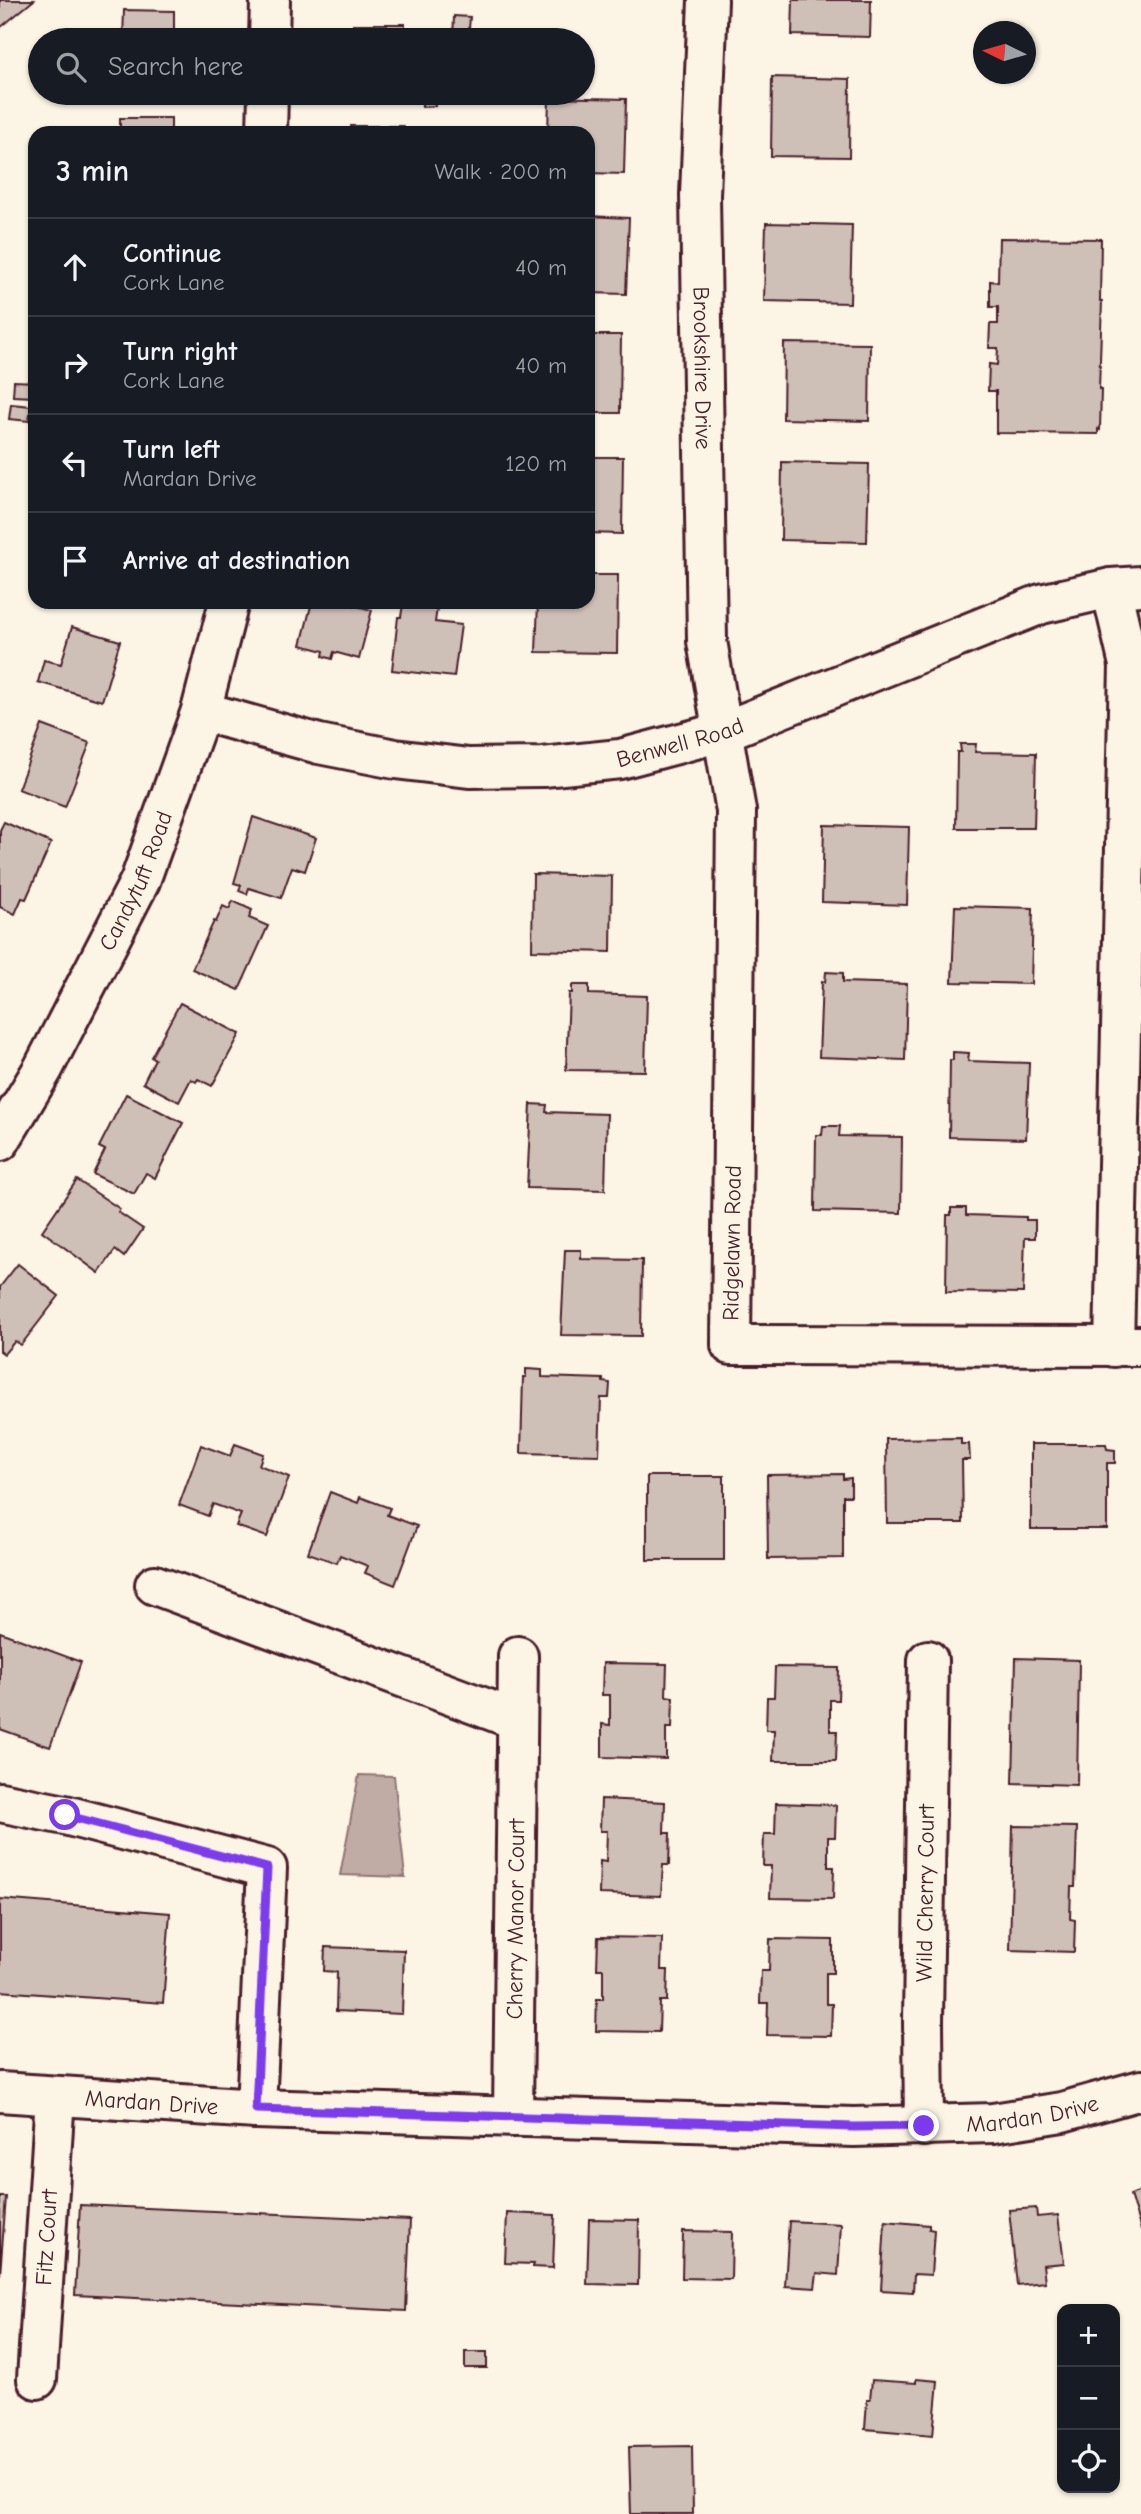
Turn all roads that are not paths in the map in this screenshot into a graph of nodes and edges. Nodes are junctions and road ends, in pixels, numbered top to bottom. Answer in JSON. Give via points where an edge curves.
{"nodes":[{"id":1,"x":270,"y":0,"type":"edge"},
{"id":2,"x":708,"y":0,"type":"edge"},
{"id":3,"x":269,"y":28,"type":"edge"},
{"id":4,"x":268,"y":105,"type":"edge"},
{"id":5,"x":267,"y":126,"type":"edge"},
{"id":6,"x":1126,"y":587,"type":"edge"},
{"id":7,"x":227,"y":609,"type":"edge"},
{"id":8,"x":201,"y":711,"type":"junction"},
{"id":9,"x":722,"y":732,"type":"junction"},
{"id":10,"x":0,"y":1141,"type":"edge"},
{"id":11,"x":1127,"y":1346,"type":"edge"},
{"id":12,"x":155,"y":1585,"type":"dead end"},
{"id":13,"x":518,"y":1656,"type":"dead end"},
{"id":14,"x":928,"y":1660,"type":"dead end"},
{"id":15,"x":517,"y":1720,"type":"junction"},
{"id":16,"x":0,"y":1802,"type":"edge"},
{"id":17,"x":1141,"y":2090,"type":"edge"},
{"id":18,"x":0,"y":2092,"type":"edge"},
{"id":19,"x":55,"y":2096,"type":"junction"},
{"id":20,"x":256,"y":2109,"type":"junction"},
{"id":21,"x":513,"y":2117,"type":"junction"},
{"id":22,"x":924,"y":2126,"type":"junction"},
{"id":23,"x":37,"y":2379,"type":"dead end"}],
"edges":[{"from":1,"to":3,"type":"street"},
{"from":2,"to":9,"type":"street","name":"Brookshire Drive","via":[[700,195],[707,641]]},
{"from":4,"to":5,"type":"street"},
{"from":6,"to":9,"type":"street","name":"Benwell Road","via":[[1041,604]]},
{"from":6,"to":11,"type":"street"},
{"from":7,"to":8,"type":"street","name":"Candytuft Road"},
{"from":8,"to":9,"type":"street","name":"Benwell Road","via":[[319,744],[469,768],[620,759]]},
{"from":8,"to":10,"type":"street","name":"Candytuft Road","via":[[140,881],[43,1069]]},
{"from":9,"to":11,"type":"street","name":"Ridgelawn Road","via":[[736,811],[731,1345]]},
{"from":12,"to":15,"type":"street"},
{"from":13,"to":15,"type":"street","name":"Cherry Manor Court"},
{"from":14,"to":22,"type":"street","name":"Wild Cherry Court"},
{"from":15,"to":21,"type":"street","name":"Cherry Manor Court"},
{"from":16,"to":20,"type":"street","via":[[267,1868]]},
{"from":17,"to":22,"type":"street","name":"Mardan Drive","via":[[1062,2112],[993,2123]]},
{"from":18,"to":19,"type":"street","name":"Mardan Drive"},
{"from":19,"to":20,"type":"street","name":"Mardan Drive"},
{"from":19,"to":23,"type":"street","name":"Fitz Court"},
{"from":20,"to":21,"type":"street","name":"Mardan Drive"},
{"from":21,"to":22,"type":"street","name":"Mardan Drive"}]}
